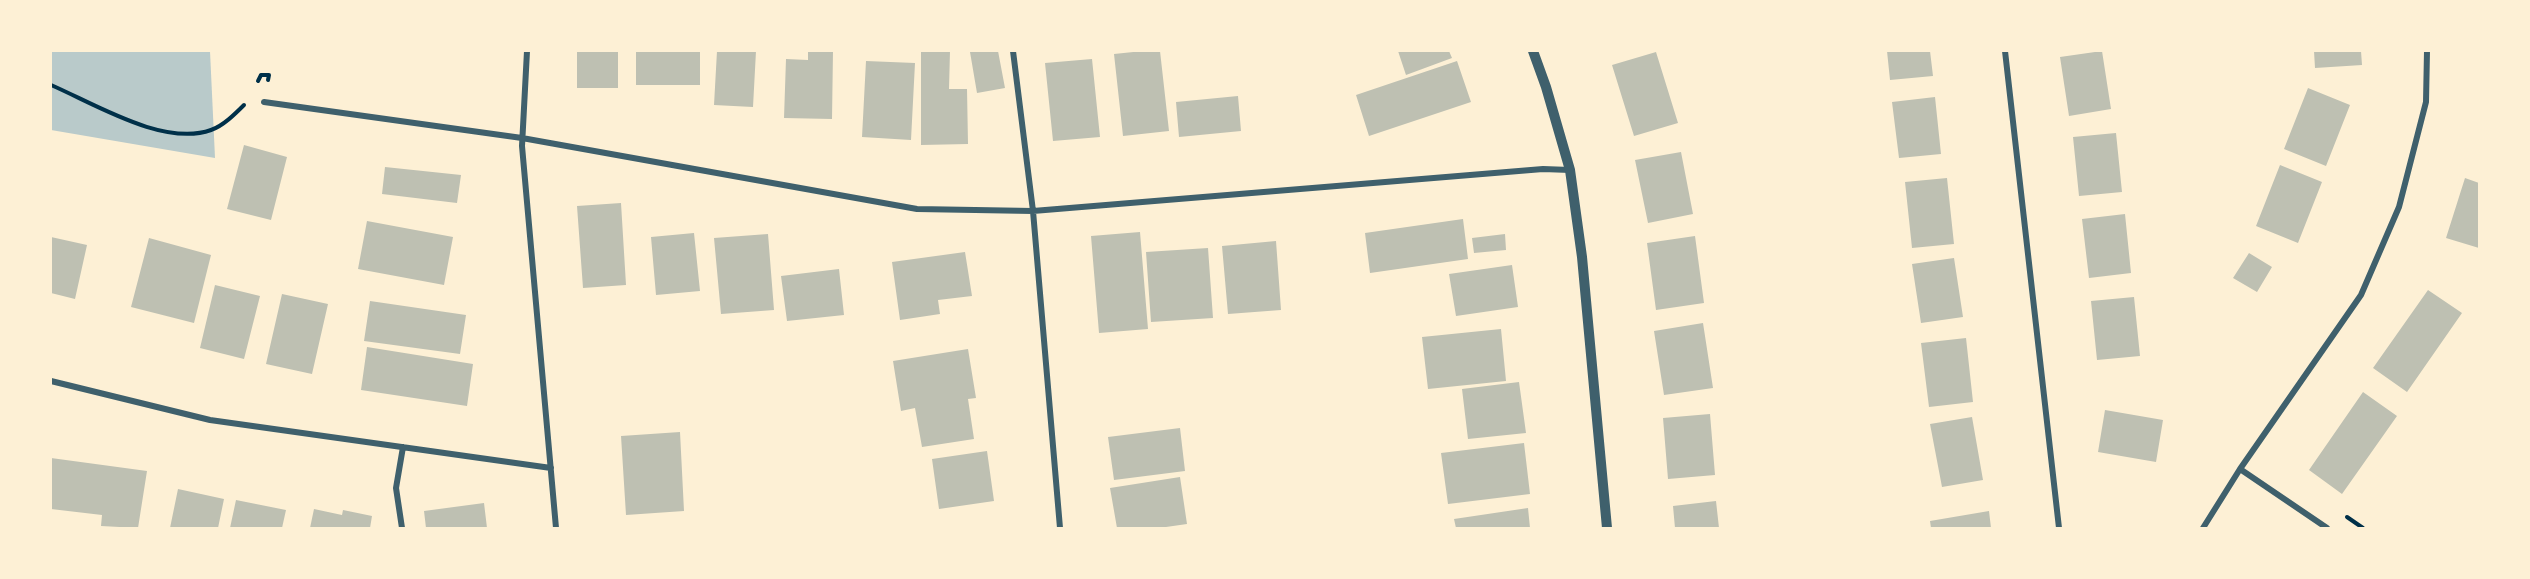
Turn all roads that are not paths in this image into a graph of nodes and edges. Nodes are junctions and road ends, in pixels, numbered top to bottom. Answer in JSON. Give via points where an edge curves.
{"nodes":[{"id":1,"x":526,"y":51,"type":"edge"},
{"id":2,"x":1013,"y":51,"type":"edge"},
{"id":3,"x":1533,"y":51,"type":"edge"},
{"id":4,"x":2005,"y":51,"type":"edge"},
{"id":5,"x":2427,"y":51,"type":"edge"},
{"id":6,"x":264,"y":102,"type":"road end"},
{"id":7,"x":522,"y":138,"type":"junction"},
{"id":8,"x":1570,"y":170,"type":"junction"},
{"id":9,"x":1033,"y":212,"type":"junction"},
{"id":10,"x":51,"y":381,"type":"edge"},
{"id":11,"x":403,"y":447,"type":"junction"},
{"id":12,"x":551,"y":468,"type":"junction"},
{"id":13,"x":2241,"y":469,"type":"junction"},
{"id":14,"x":402,"y":528,"type":"edge"},
{"id":15,"x":556,"y":528,"type":"edge"},
{"id":16,"x":1060,"y":528,"type":"edge"},
{"id":17,"x":1607,"y":528,"type":"edge"},
{"id":18,"x":2060,"y":528,"type":"edge"},
{"id":19,"x":2203,"y":528,"type":"edge"},
{"id":20,"x":2326,"y":528,"type":"edge"}],
"edges":[{"from":1,"to":7,"type":"street"},
{"from":2,"to":9,"type":"street"},
{"from":3,"to":8,"type":"street"},
{"from":4,"to":18,"type":"street"},
{"from":5,"to":13,"type":"street","via":[[2426,102],[2399,207],[2361,295]]},
{"from":6,"to":7,"type":"street"},
{"from":7,"to":9,"type":"street","via":[[917,209]]},
{"from":7,"to":12,"type":"street"},
{"from":8,"to":9,"type":"street"},
{"from":8,"to":17,"type":"street"},
{"from":9,"to":16,"type":"street"},
{"from":10,"to":11,"type":"street","via":[[210,420]]},
{"from":11,"to":12,"type":"street"},
{"from":11,"to":14,"type":"street","via":[[396,488]]},
{"from":12,"to":15,"type":"street"},
{"from":13,"to":19,"type":"street"},
{"from":13,"to":20,"type":"street"}]}
